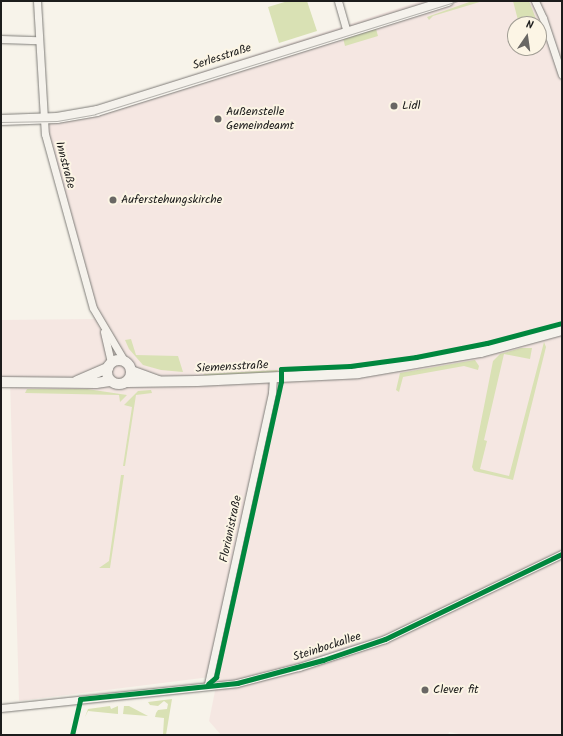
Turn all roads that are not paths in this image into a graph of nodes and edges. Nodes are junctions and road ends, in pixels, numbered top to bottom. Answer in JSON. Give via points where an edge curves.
{"nodes":[{"id":1,"x":37,"y":1,"type":"edge"},
{"id":2,"x":338,"y":1,"type":"edge"},
{"id":3,"x":448,"y":1,"type":"edge"},
{"id":4,"x":535,"y":1,"type":"edge"},
{"id":5,"x":542,"y":1,"type":"edge"},
{"id":6,"x":543,"y":16,"type":"edge"},
{"id":7,"x":544,"y":16,"type":"edge"},
{"id":8,"x":547,"y":28,"type":"edge"},
{"id":9,"x":347,"y":32,"type":"junction"},
{"id":10,"x":1,"y":39,"type":"edge"},
{"id":11,"x":38,"y":40,"type":"junction"},
{"id":12,"x":562,"y":75,"type":"edge"},
{"id":13,"x":43,"y":119,"type":"junction"},
{"id":14,"x":1,"y":120,"type":"edge"},
{"id":15,"x":103,"y":328,"type":"junction"},
{"id":16,"x":562,"y":330,"type":"edge"},
{"id":17,"x":125,"y":362,"type":"junction"},
{"id":18,"x":109,"y":366,"type":"junction"},
{"id":19,"x":131,"y":371,"type":"junction"},
{"id":20,"x":273,"y":378,"type":"junction"},
{"id":21,"x":76,"y":381,"type":"junction"},
{"id":22,"x":110,"y":381,"type":"junction"},
{"id":23,"x":1,"y":382,"type":"edge"},
{"id":24,"x":127,"y":382,"type":"junction"},
{"id":25,"x":162,"y":382,"type":"junction"},
{"id":26,"x":562,"y":554,"type":"edge"},
{"id":27,"x":208,"y":684,"type":"junction"},
{"id":28,"x":1,"y":708,"type":"edge"}],
"edges":[{"from":1,"to":11,"type":"street","name":"Innstraße"},
{"from":2,"to":9,"type":"street"},
{"from":3,"to":9,"type":"street","name":"Serlesstraße"},
{"from":4,"to":6,"type":"street"},
{"from":5,"to":7,"type":"street"},
{"from":8,"to":12,"type":"street"},
{"from":9,"to":13,"type":"street","name":"Serlesstraße","via":[[97,111]]},
{"from":10,"to":11,"type":"street"},
{"from":11,"to":13,"type":"street","name":"Innstraße"},
{"from":13,"to":14,"type":"street","name":"Serlesstraße"},
{"from":13,"to":15,"type":"street","name":"Innstraße","via":[[93,308]]},
{"from":15,"to":17,"type":"street","name":"Innstraße"},
{"from":15,"to":18,"type":"street","name":"Innstraße"},
{"from":16,"to":20,"type":"street","name":"Siemensstraße","via":[[489,351],[417,365],[358,373]]},
{"from":17,"to":18,"type":"street","via":[[117,360]]},
{"from":17,"to":19,"type":"street"},
{"from":18,"to":21,"type":"street"},
{"from":18,"to":22,"type":"street"},
{"from":19,"to":24,"type":"street"},
{"from":19,"to":25,"type":"street","name":"Siemensstraße"},
{"from":20,"to":25,"type":"street","name":"Siemensstraße"},
{"from":20,"to":27,"type":"street","name":"Florianistraße","via":[[267,418]]},
{"from":21,"to":22,"type":"street"},
{"from":21,"to":23,"type":"street"},
{"from":22,"to":24,"type":"street","via":[[120,384]]},
{"from":24,"to":25,"type":"street","name":"Siemensstraße"},
{"from":26,"to":27,"type":"street","name":"Steinbockallee","via":[[386,639],[274,674],[237,682]]},
{"from":27,"to":28,"type":"street","name":"Steinbockallee"}]}
